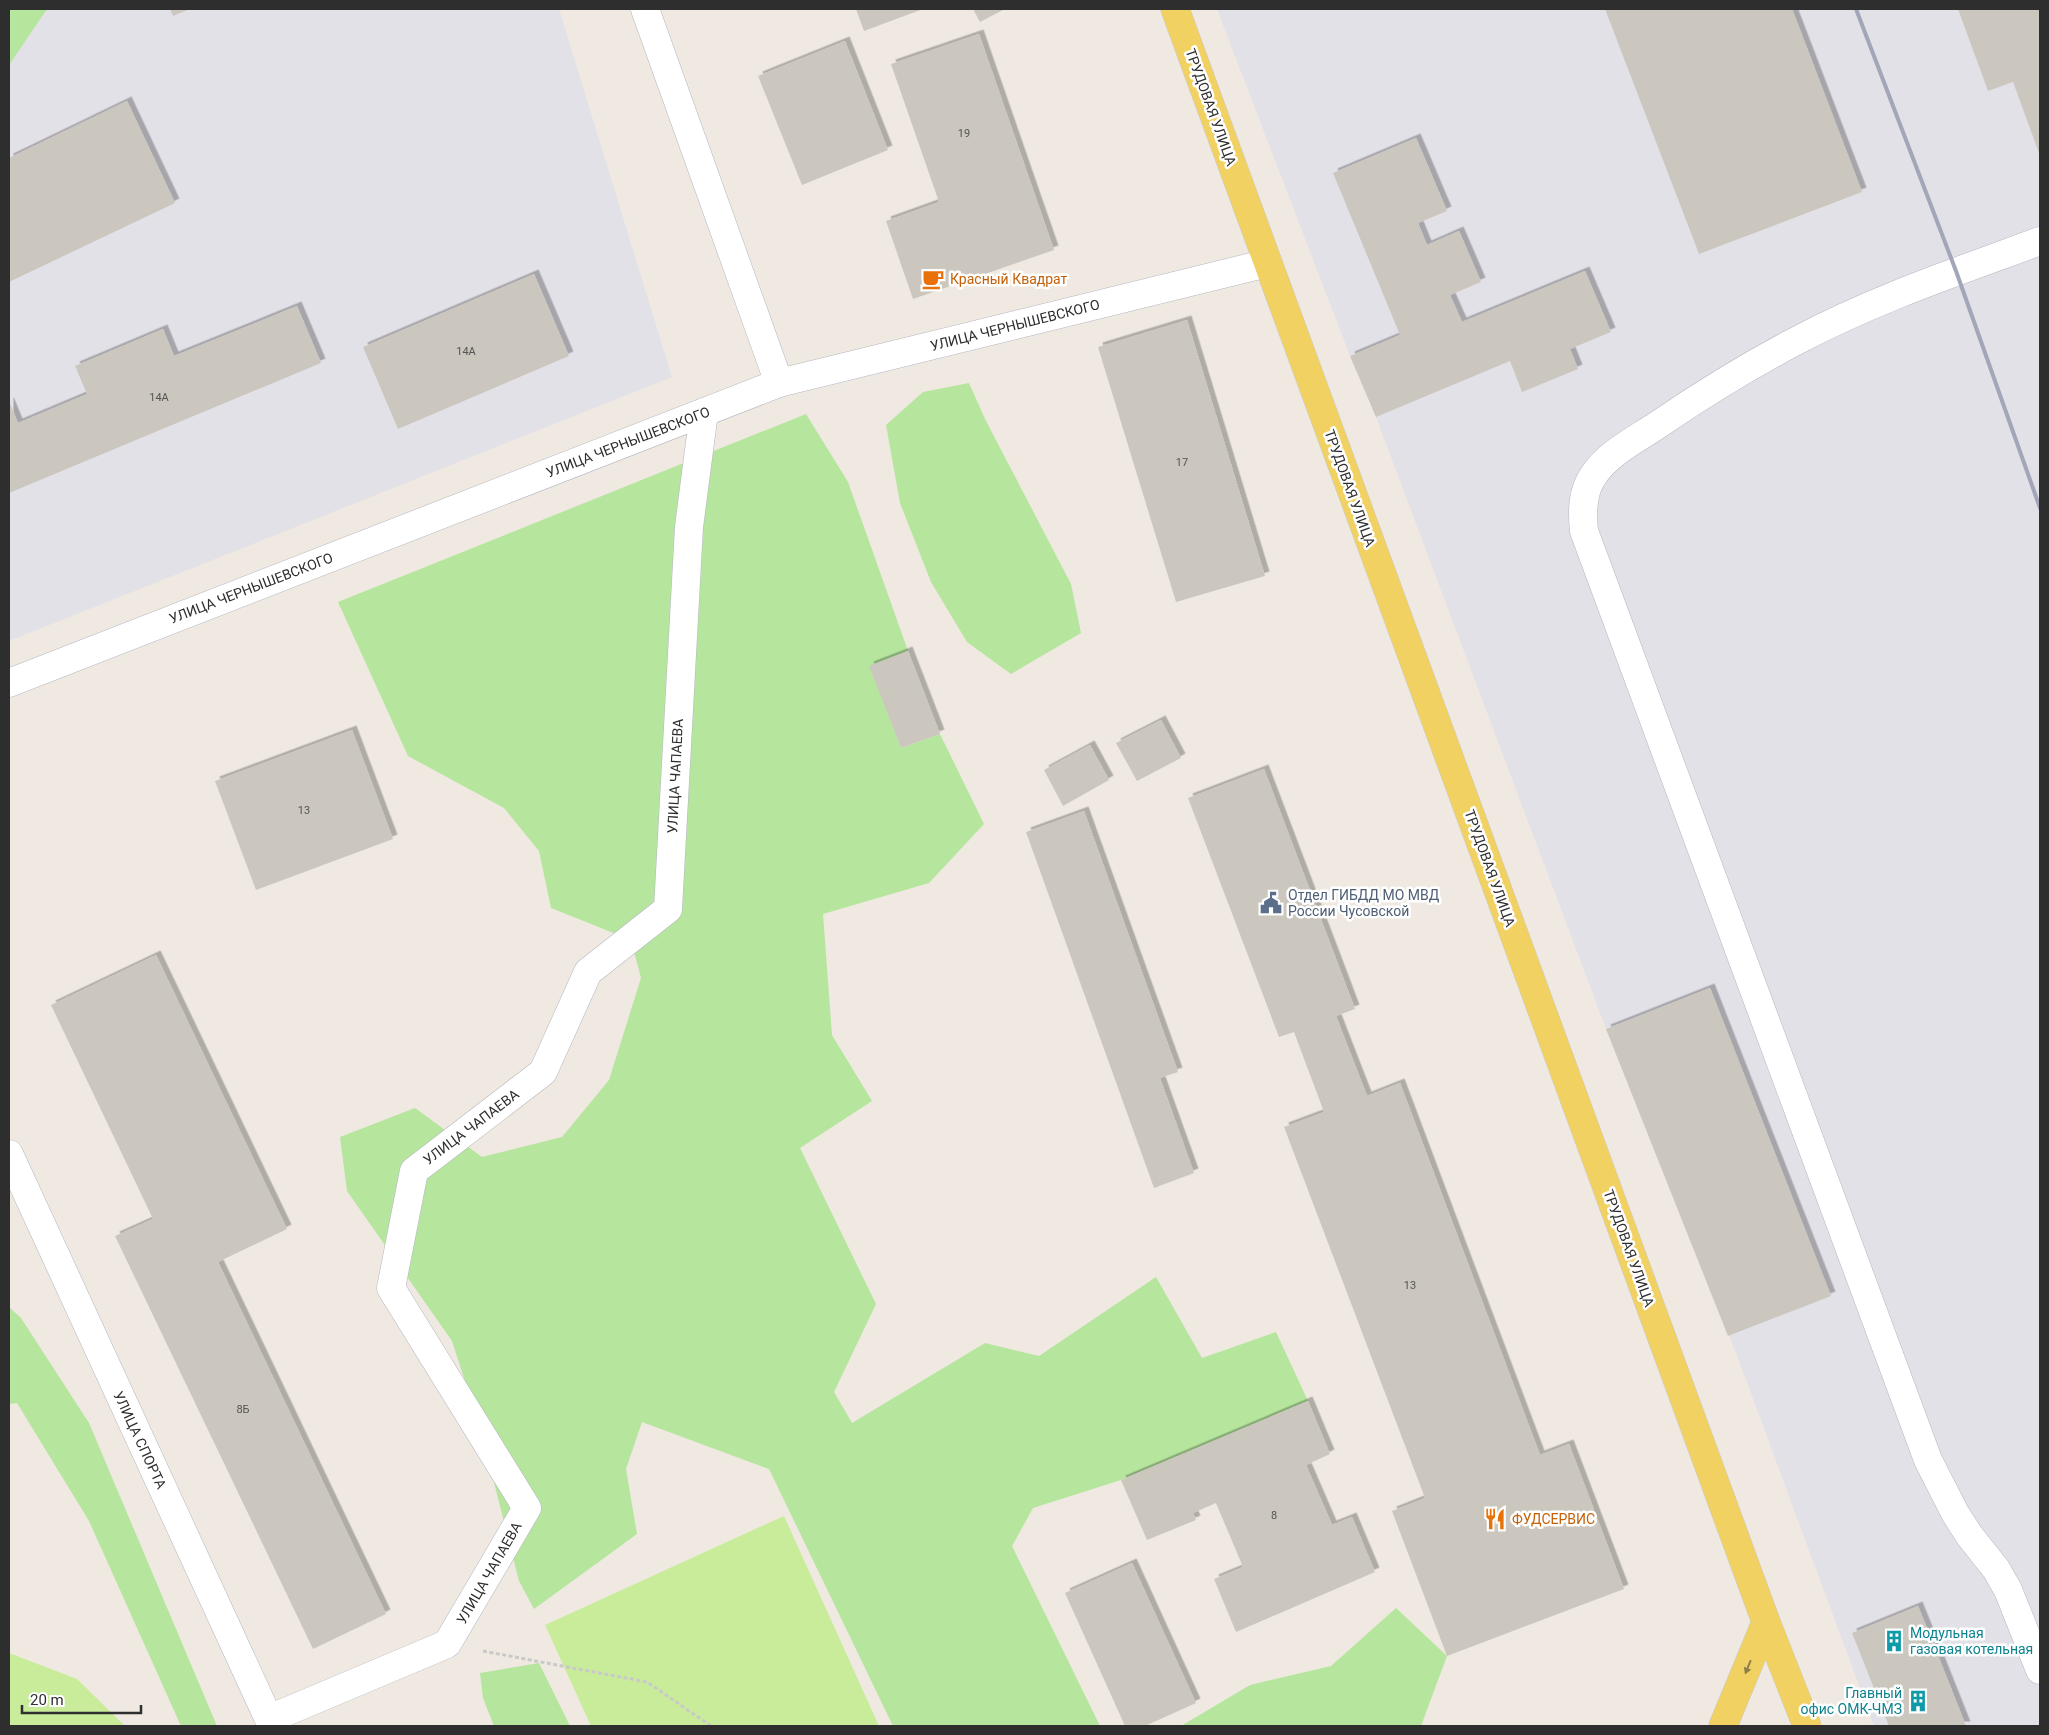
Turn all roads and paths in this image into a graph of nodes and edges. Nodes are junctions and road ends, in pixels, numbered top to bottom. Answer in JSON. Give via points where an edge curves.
{"nodes":[{"id":1,"x":645,"y":9,"type":"edge"},
{"id":2,"x":1175,"y":9,"type":"edge"},
{"id":3,"x":2040,"y":241,"type":"edge"},
{"id":4,"x":1268,"y":262,"type":"junction"},
{"id":5,"x":779,"y":383,"type":"junction"},
{"id":6,"x":704,"y":412,"type":"junction"},
{"id":7,"x":9,"y":682,"type":"edge"},
{"id":8,"x":9,"y":1154,"type":"edge"},
{"id":9,"x":1766,"y":1622,"type":"junction"},
{"id":10,"x":447,"y":1644,"type":"junction"},
{"id":11,"x":2040,"y":1670,"type":"edge"},
{"id":12,"x":270,"y":1722,"type":"edge"},
{"id":13,"x":711,"y":1726,"type":"edge"},
{"id":14,"x":1723,"y":1726,"type":"edge"},
{"id":15,"x":1806,"y":1726,"type":"edge"}],
"edges":[{"from":1,"to":5,"type":"street"},
{"from":2,"to":4,"type":"main road","name":"ТРУДОВАЯ УЛИЦА"},
{"from":3,"to":11,"type":"street","via":[[1956,271],[1798,339],[1703,394],[1601,467],[1587,488],[1583,516],[1584,531],[1928,1460],[1969,1535],[2008,1590]]},
{"from":4,"to":5,"type":"street","name":"УЛИЦА ЧЕРНЫШЕВСКОГО"},
{"from":4,"to":9,"type":"main road","name":"ТРУДОВАЯ УЛИЦА"},
{"from":5,"to":6,"type":"street","name":"УЛИЦА ЧЕРНЫШЕВСКОГО"},
{"from":6,"to":7,"type":"street","name":"УЛИЦА ЧЕРНЫШЕВСКОГО"},
{"from":6,"to":10,"type":"street","name":"УЛИЦА ЧАПАЕВА","via":[[689,527],[668,909],[588,972],[543,1072],[414,1171],[392,1288],[527,1508]]},
{"from":8,"to":12,"type":"street","name":"УЛИЦА СПОРТА"},
{"from":9,"to":14,"type":"main road","one_way":true},
{"from":9,"to":15,"type":"main road","name":"ТРУДОВАЯ УЛИЦА"},
{"from":10,"to":12,"type":"street"},
{"from":10,"to":13,"type":"path","via":[[647,1682]]}]}
